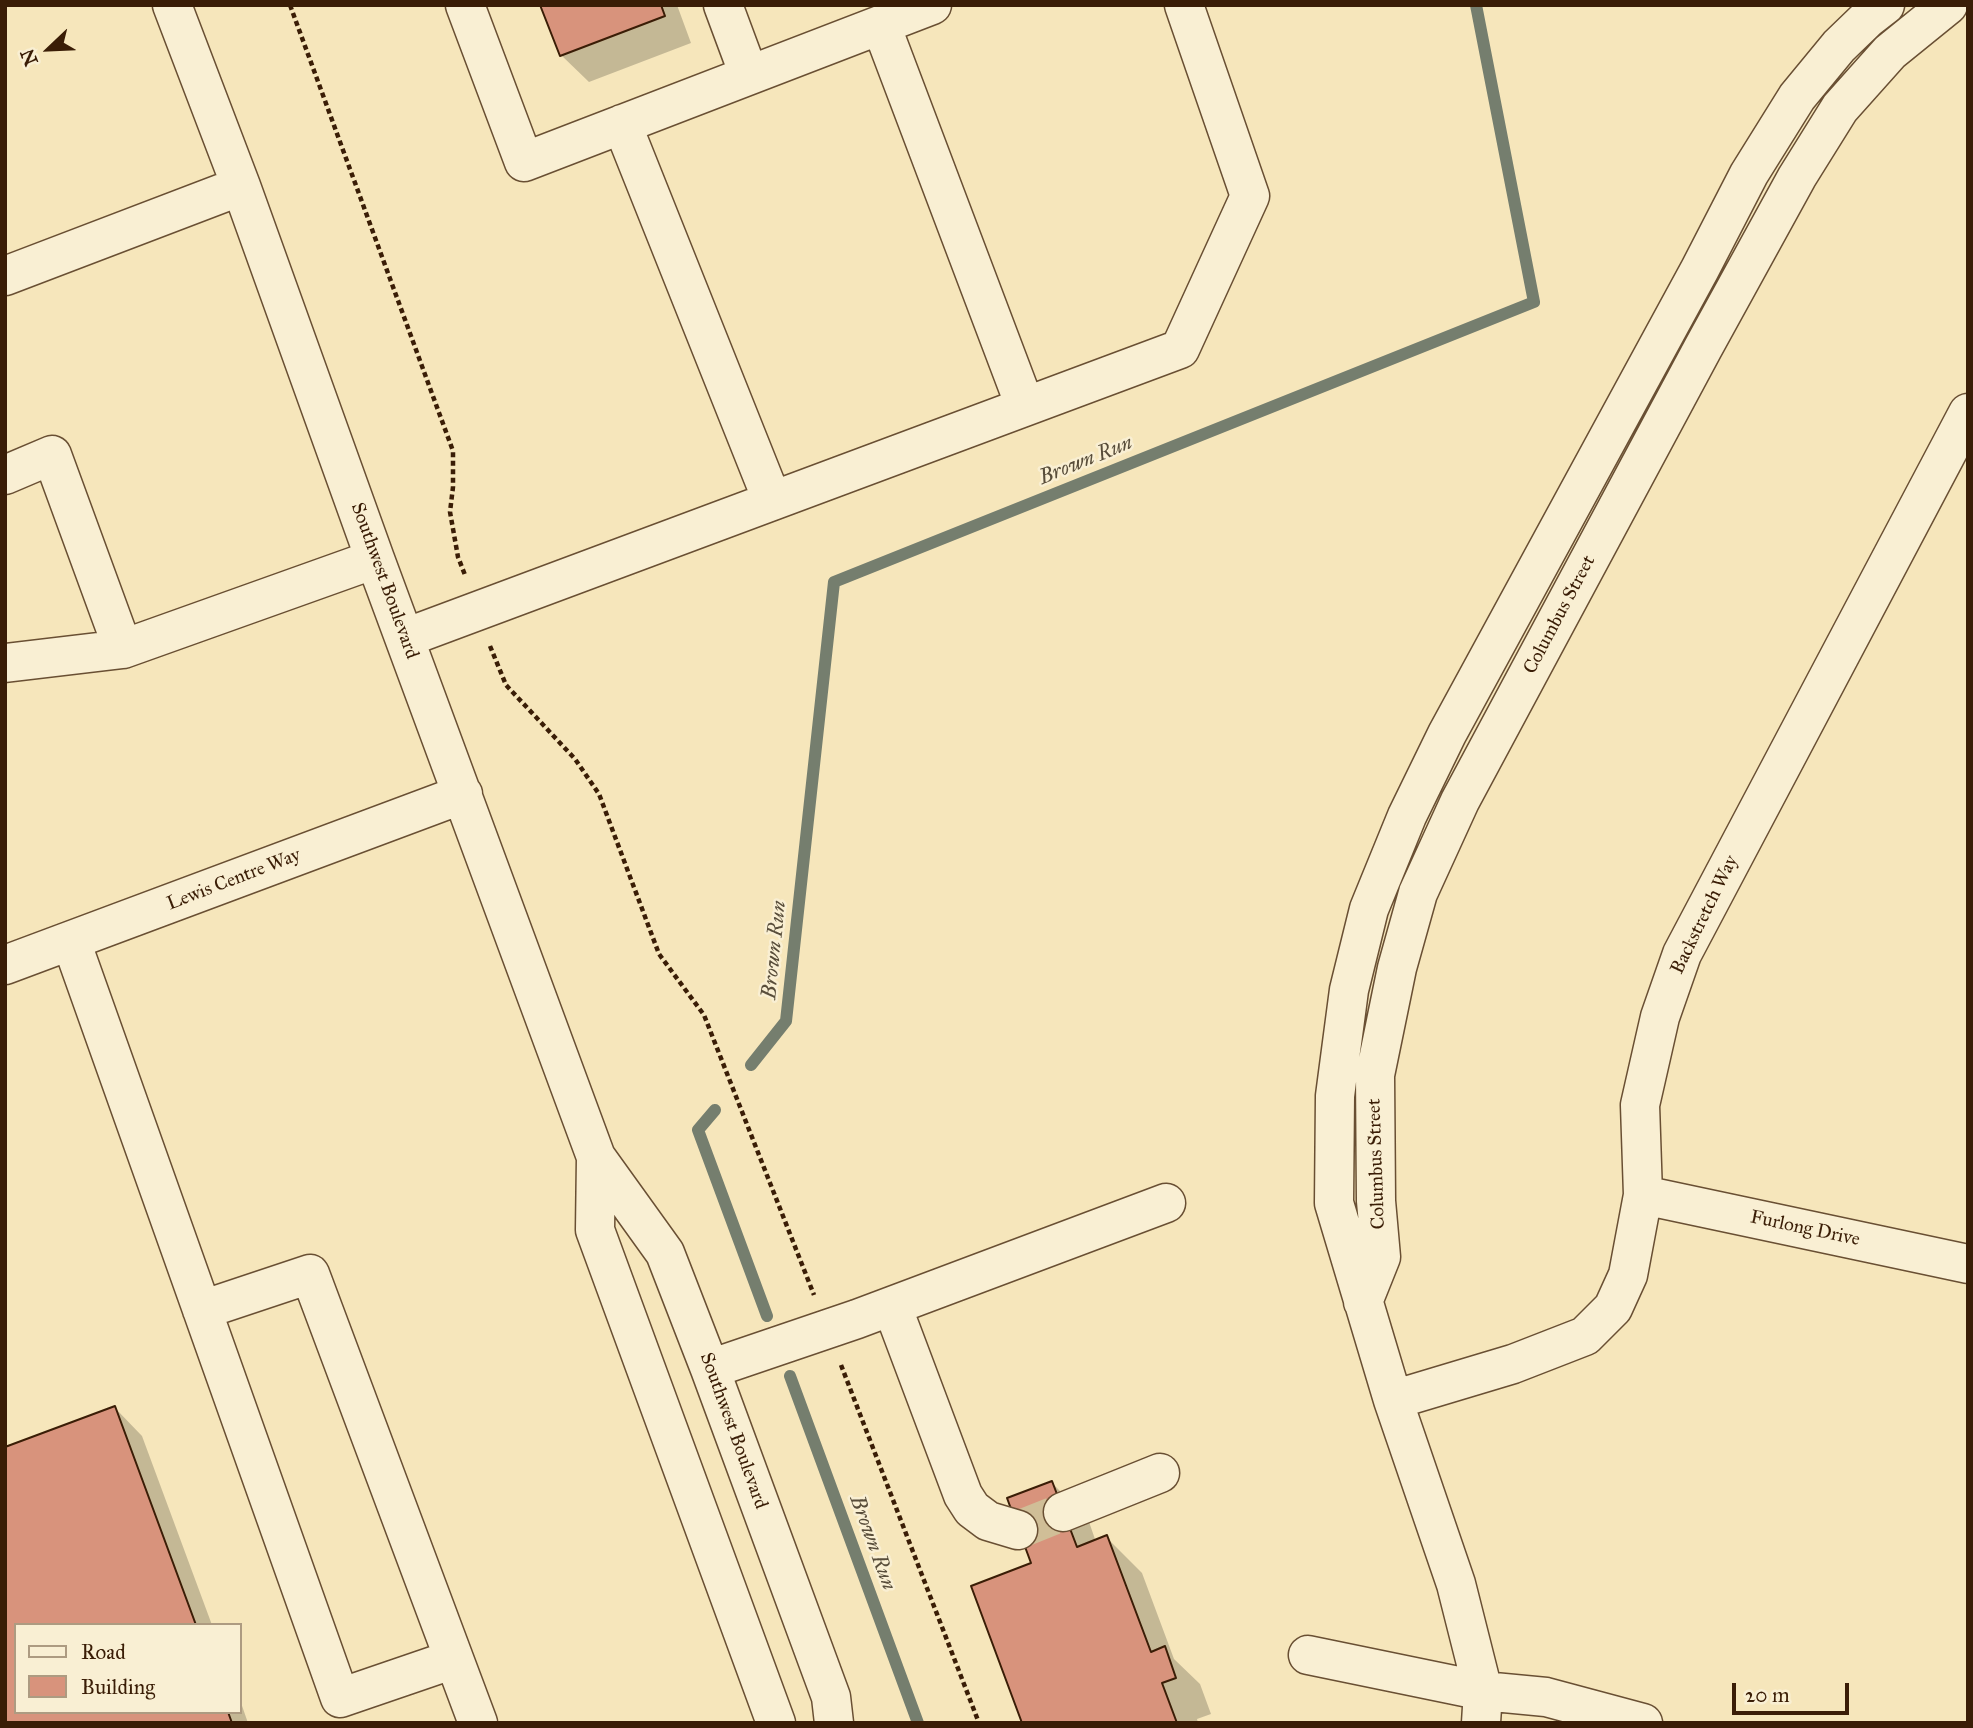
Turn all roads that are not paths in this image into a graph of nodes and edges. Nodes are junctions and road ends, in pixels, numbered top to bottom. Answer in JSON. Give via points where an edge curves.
{"nodes":[{"id":1,"x":172,"y":5,"type":"edge"},
{"id":2,"x":466,"y":5,"type":"edge"},
{"id":3,"x":723,"y":5,"type":"edge"},
{"id":4,"x":932,"y":5,"type":"edge"},
{"id":5,"x":1184,"y":5,"type":"edge"},
{"id":6,"x":1885,"y":5,"type":"edge"},
{"id":7,"x":1948,"y":5,"type":"edge"},
{"id":8,"x":881,"y":25,"type":"junction"},
{"id":9,"x":749,"y":75,"type":"junction"},
{"id":10,"x":622,"y":124,"type":"junction"},
{"id":11,"x":241,"y":187,"type":"junction"},
{"id":12,"x":5,"y":276,"type":"edge"},
{"id":13,"x":1025,"y":406,"type":"junction"},
{"id":14,"x":1968,"y":413,"type":"edge"},
{"id":15,"x":5,"y":475,"type":"edge"},
{"id":16,"x":772,"y":500,"type":"junction"},
{"id":17,"x":375,"y":559,"type":"junction"},
{"id":18,"x":405,"y":638,"type":"junction"},
{"id":19,"x":123,"y":649,"type":"junction"},
{"id":20,"x":5,"y":663,"type":"edge"},
{"id":21,"x":463,"y":794,"type":"junction"},
{"id":22,"x":71,"y":942,"type":"junction"},
{"id":23,"x":5,"y":965,"type":"edge"},
{"id":24,"x":596,"y":1157,"type":"junction"},
{"id":25,"x":1643,"y":1195,"type":"junction"},
{"id":26,"x":1166,"y":1203,"type":"dead end"},
{"id":27,"x":1968,"y":1264,"type":"edge"},
{"id":28,"x":1363,"y":1303,"type":"junction"},
{"id":29,"x":892,"y":1306,"type":"junction"},
{"id":30,"x":202,"y":1310,"type":"junction"},
{"id":31,"x":710,"y":1369,"type":"junction"},
{"id":32,"x":1393,"y":1400,"type":"junction"},
{"id":33,"x":1160,"y":1473,"type":"dead end"},
{"id":34,"x":1063,"y":1512,"type":"tunnel mouth"},
{"id":35,"x":1018,"y":1530,"type":"tunnel mouth"},
{"id":36,"x":1308,"y":1655,"type":"dead end"},
{"id":37,"x":454,"y":1658,"type":"junction"},
{"id":38,"x":1482,"y":1707,"type":"edge"},
{"id":39,"x":478,"y":1723,"type":"edge"},
{"id":40,"x":776,"y":1723,"type":"edge"},
{"id":41,"x":834,"y":1723,"type":"edge"},
{"id":42,"x":1643,"y":1723,"type":"edge"}],
"edges":[{"from":1,"to":11,"type":"street","name":"Southwest Boulevard"},
{"from":2,"to":10,"type":"street","via":[[524,162]]},
{"from":3,"to":9,"type":"street"},
{"from":4,"to":8,"type":"street"},
{"from":5,"to":13,"type":"street","via":[[1250,196],[1180,349]]},
{"from":6,"to":28,"type":"street","name":"Columbus Street","via":[[1839,46],[1797,97],[1749,174],[1447,734],[1369,909],[1349,990],[1335,1096],[1334,1203]]},
{"from":7,"to":28,"type":"street","name":"Columbus Street","via":[[1890,52],[1856,89],[1797,177],[1467,789],[1424,881],[1397,968],[1375,1075],[1381,1257]]},
{"from":8,"to":9,"type":"street"},
{"from":8,"to":13,"type":"street"},
{"from":9,"to":10,"type":"street"},
{"from":10,"to":16,"type":"street"},
{"from":11,"to":12,"type":"street"},
{"from":11,"to":17,"type":"street","name":"Southwest Boulevard"},
{"from":13,"to":16,"type":"street"},
{"from":14,"to":25,"type":"street","name":"Backstretch Way","via":[[1682,954],[1660,1017],[1640,1105]]},
{"from":15,"to":19,"type":"street","via":[[52,455]]},
{"from":16,"to":18,"type":"street"},
{"from":17,"to":18,"type":"street","name":"Southwest Boulevard"},
{"from":17,"to":19,"type":"street"},
{"from":18,"to":21,"type":"street","name":"Southwest Boulevard"},
{"from":19,"to":20,"type":"street"},
{"from":21,"to":22,"type":"street","name":"Lewis Centre Way"},
{"from":21,"to":24,"type":"street","name":"Southwest Boulevard"},
{"from":22,"to":23,"type":"street","name":"Lewis Centre Way"},
{"from":22,"to":30,"type":"street"},
{"from":24,"to":31,"type":"street","name":"Southwest Boulevard","via":[[665,1254]]},
{"from":24,"to":40,"type":"street","name":"Southwest Boulevard","via":[[595,1230]]},
{"from":25,"to":27,"type":"street","name":"Furlong Drive"},
{"from":25,"to":32,"type":"street","name":"Backstretch Way","via":[[1628,1275],[1613,1308],[1585,1336],[1513,1364]]},
{"from":26,"to":29,"type":"street"},
{"from":28,"to":32,"type":"street","name":"Columbus Street"},
{"from":29,"to":31,"type":"street"},
{"from":29,"to":35,"type":"street","via":[[963,1495],[988,1521]]},
{"from":30,"to":37,"type":"street","via":[[310,1274]]},
{"from":30,"to":37,"type":"street","via":[[340,1698]]},
{"from":31,"to":41,"type":"street","name":"Southwest Boulevard","via":[[831,1697]]},
{"from":32,"to":38,"type":"street","name":"Columbus Street","via":[[1456,1584]]},
{"from":33,"to":34,"type":"street"},
{"from":36,"to":38,"type":"street"},
{"from":37,"to":39,"type":"street"},
{"from":38,"to":42,"type":"street","via":[[1546,1697]]}]}
